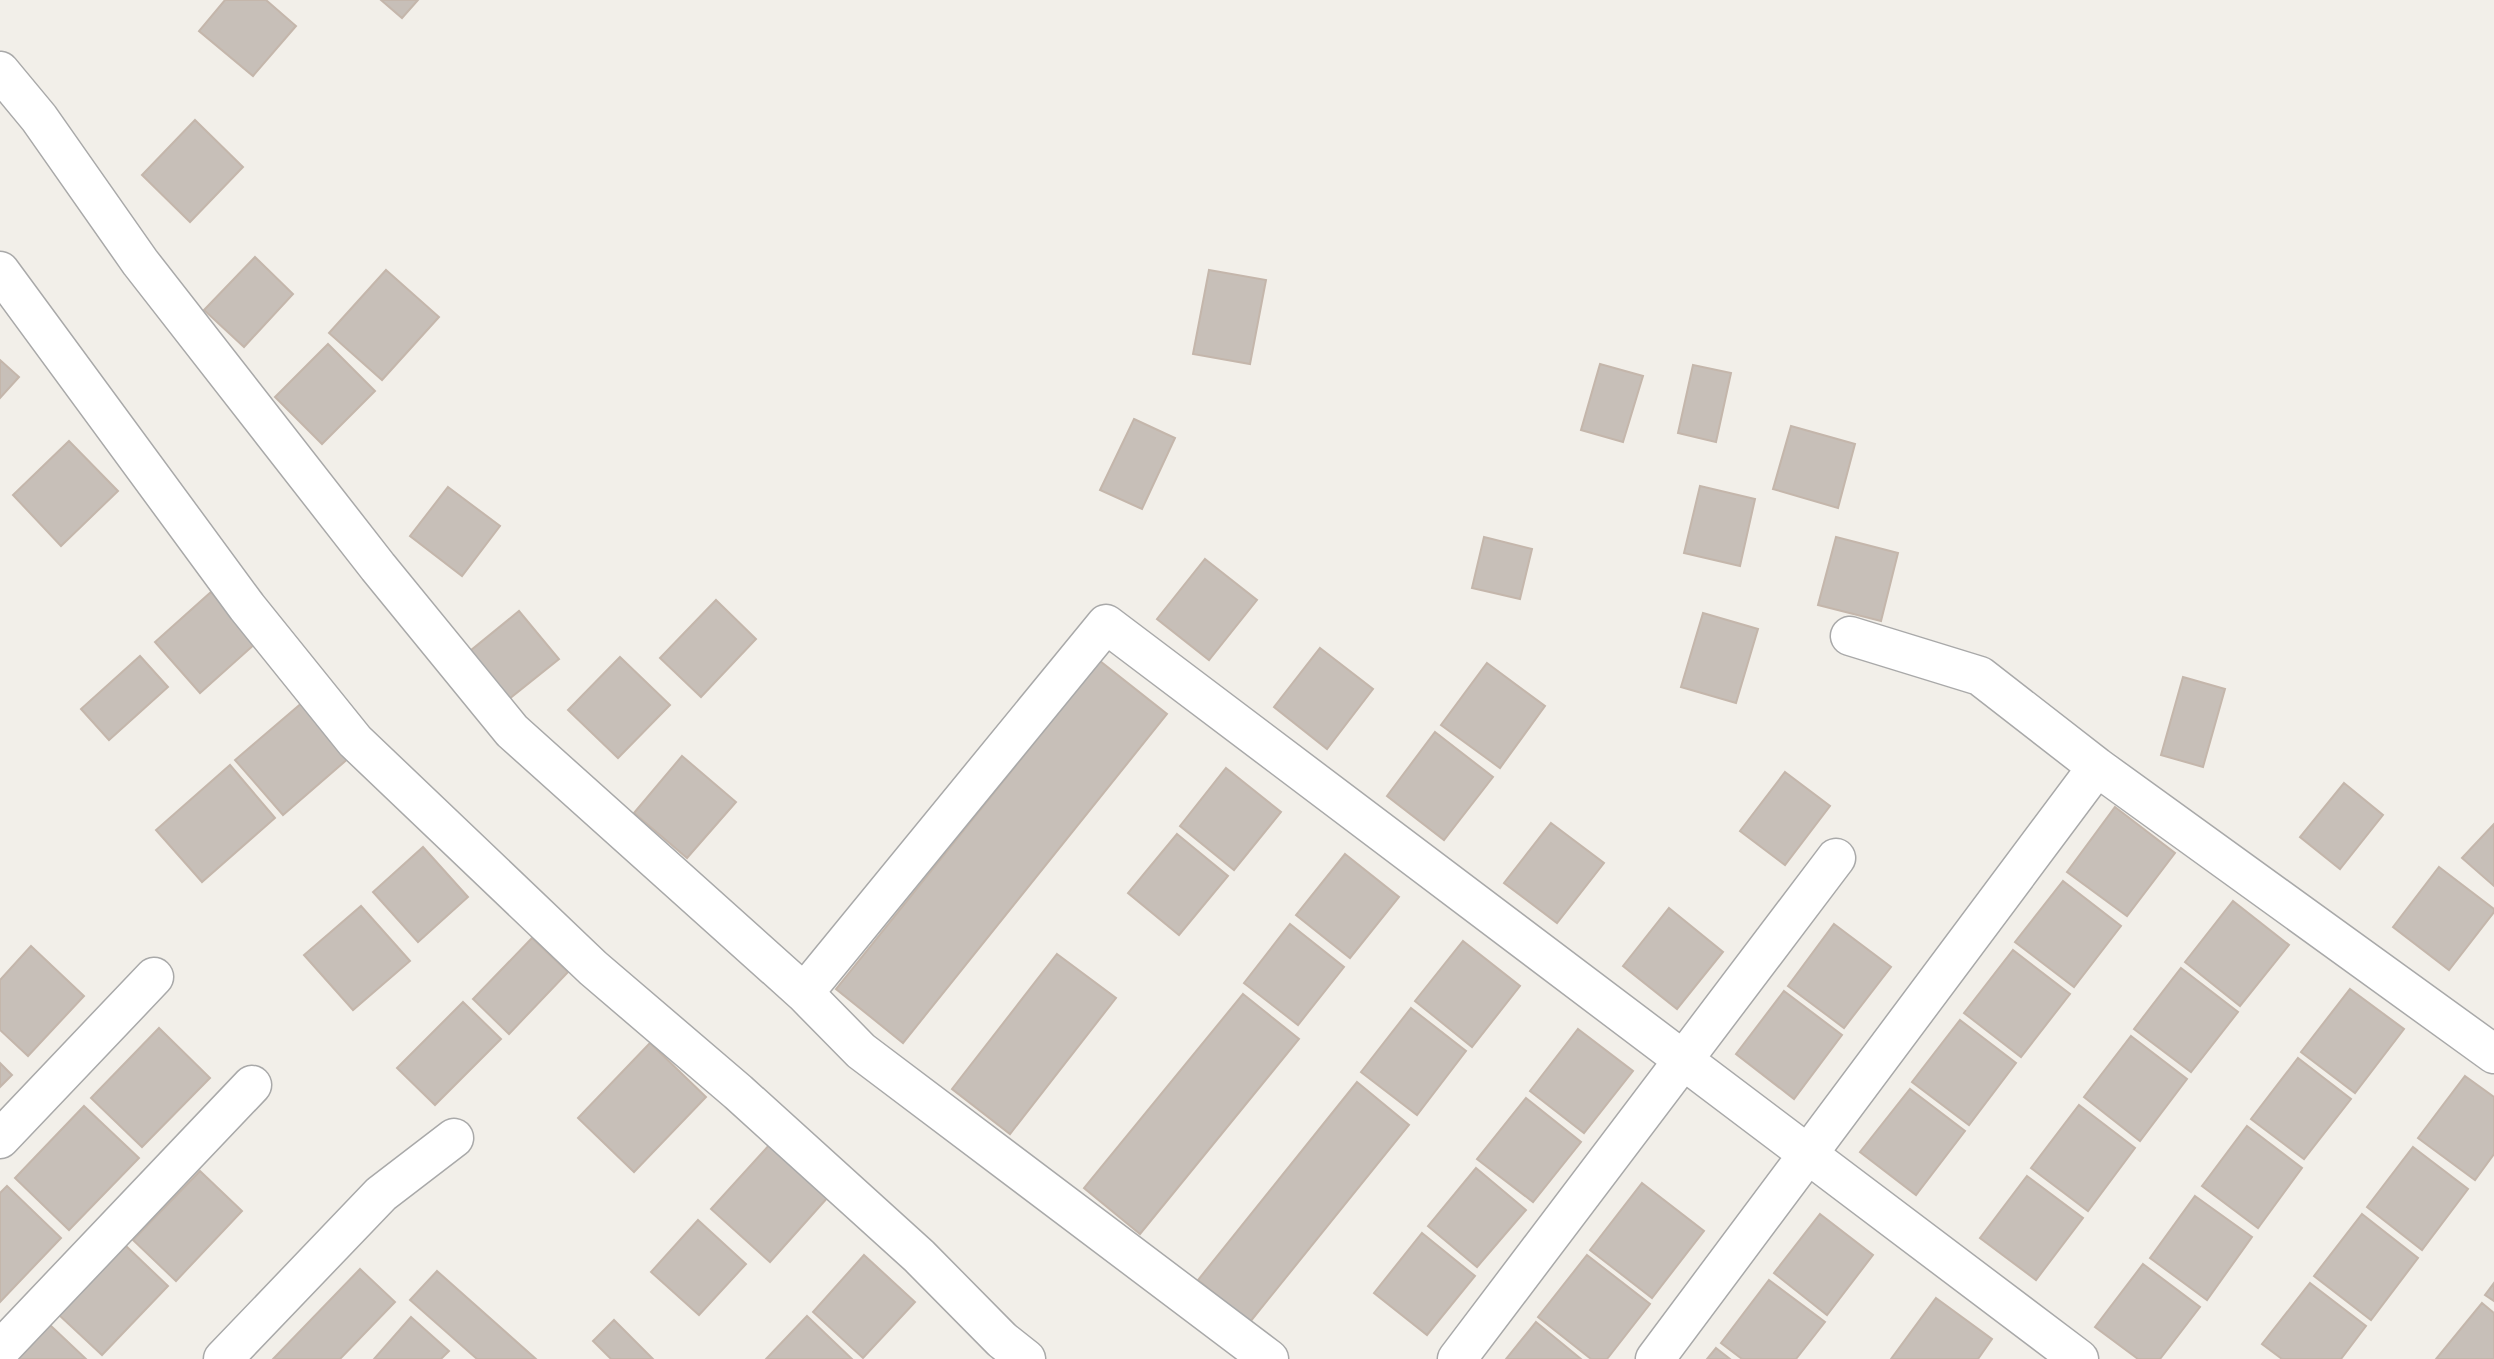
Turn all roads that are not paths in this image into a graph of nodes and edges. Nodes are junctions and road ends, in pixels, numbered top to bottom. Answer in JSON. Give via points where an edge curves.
{"nodes":[{"id":1,"x":0,"y":71,"type":"edge"},
{"id":2,"x":0,"y":271,"type":"edge"},
{"id":3,"x":1850,"y":636,"type":"dead end"},
{"id":4,"x":2097,"y":767,"type":"junction"},
{"id":5,"x":1836,"y":858,"type":"dead end"},
{"id":6,"x":154,"y":977,"type":"dead end"},
{"id":7,"x":804,"y":993,"type":"junction"},
{"id":8,"x":2494,"y":1054,"type":"edge"},
{"id":9,"x":1684,"y":1059,"type":"junction"},
{"id":10,"x":252,"y":1085,"type":"dead end"},
{"id":11,"x":454,"y":1138,"type":"dead end"},
{"id":12,"x":0,"y":1139,"type":"edge"},
{"id":13,"x":1807,"y":1154,"type":"junction"},
{"id":14,"x":0,"y":1350,"type":"edge"},
{"id":15,"x":223,"y":1359,"type":"edge"},
{"id":16,"x":1026,"y":1359,"type":"edge"},
{"id":17,"x":1269,"y":1359,"type":"edge"},
{"id":18,"x":1457,"y":1359,"type":"edge"},
{"id":19,"x":1655,"y":1359,"type":"edge"},
{"id":20,"x":2079,"y":1359,"type":"edge"}],
"edges":[{"from":1,"to":7,"type":"street","via":[[166,294],[512,731]]},
{"from":2,"to":16,"type":"street","via":[[247,607],[355,740],[593,968],[738,1092]]},
{"from":3,"to":4,"type":"street","via":[[1980,676]]},
{"from":4,"to":8,"type":"street"},
{"from":4,"to":13,"type":"street"},
{"from":5,"to":9,"type":"street"},
{"from":6,"to":12,"type":"street"},
{"from":7,"to":9,"type":"street","via":[[1106,624]]},
{"from":7,"to":17,"type":"street","via":[[861,1051]]},
{"from":9,"to":13,"type":"street"},
{"from":9,"to":18,"type":"street"},
{"from":10,"to":14,"type":"street"},
{"from":11,"to":15,"type":"street","via":[[381,1194]]},
{"from":13,"to":19,"type":"street"},
{"from":13,"to":20,"type":"street"}]}
